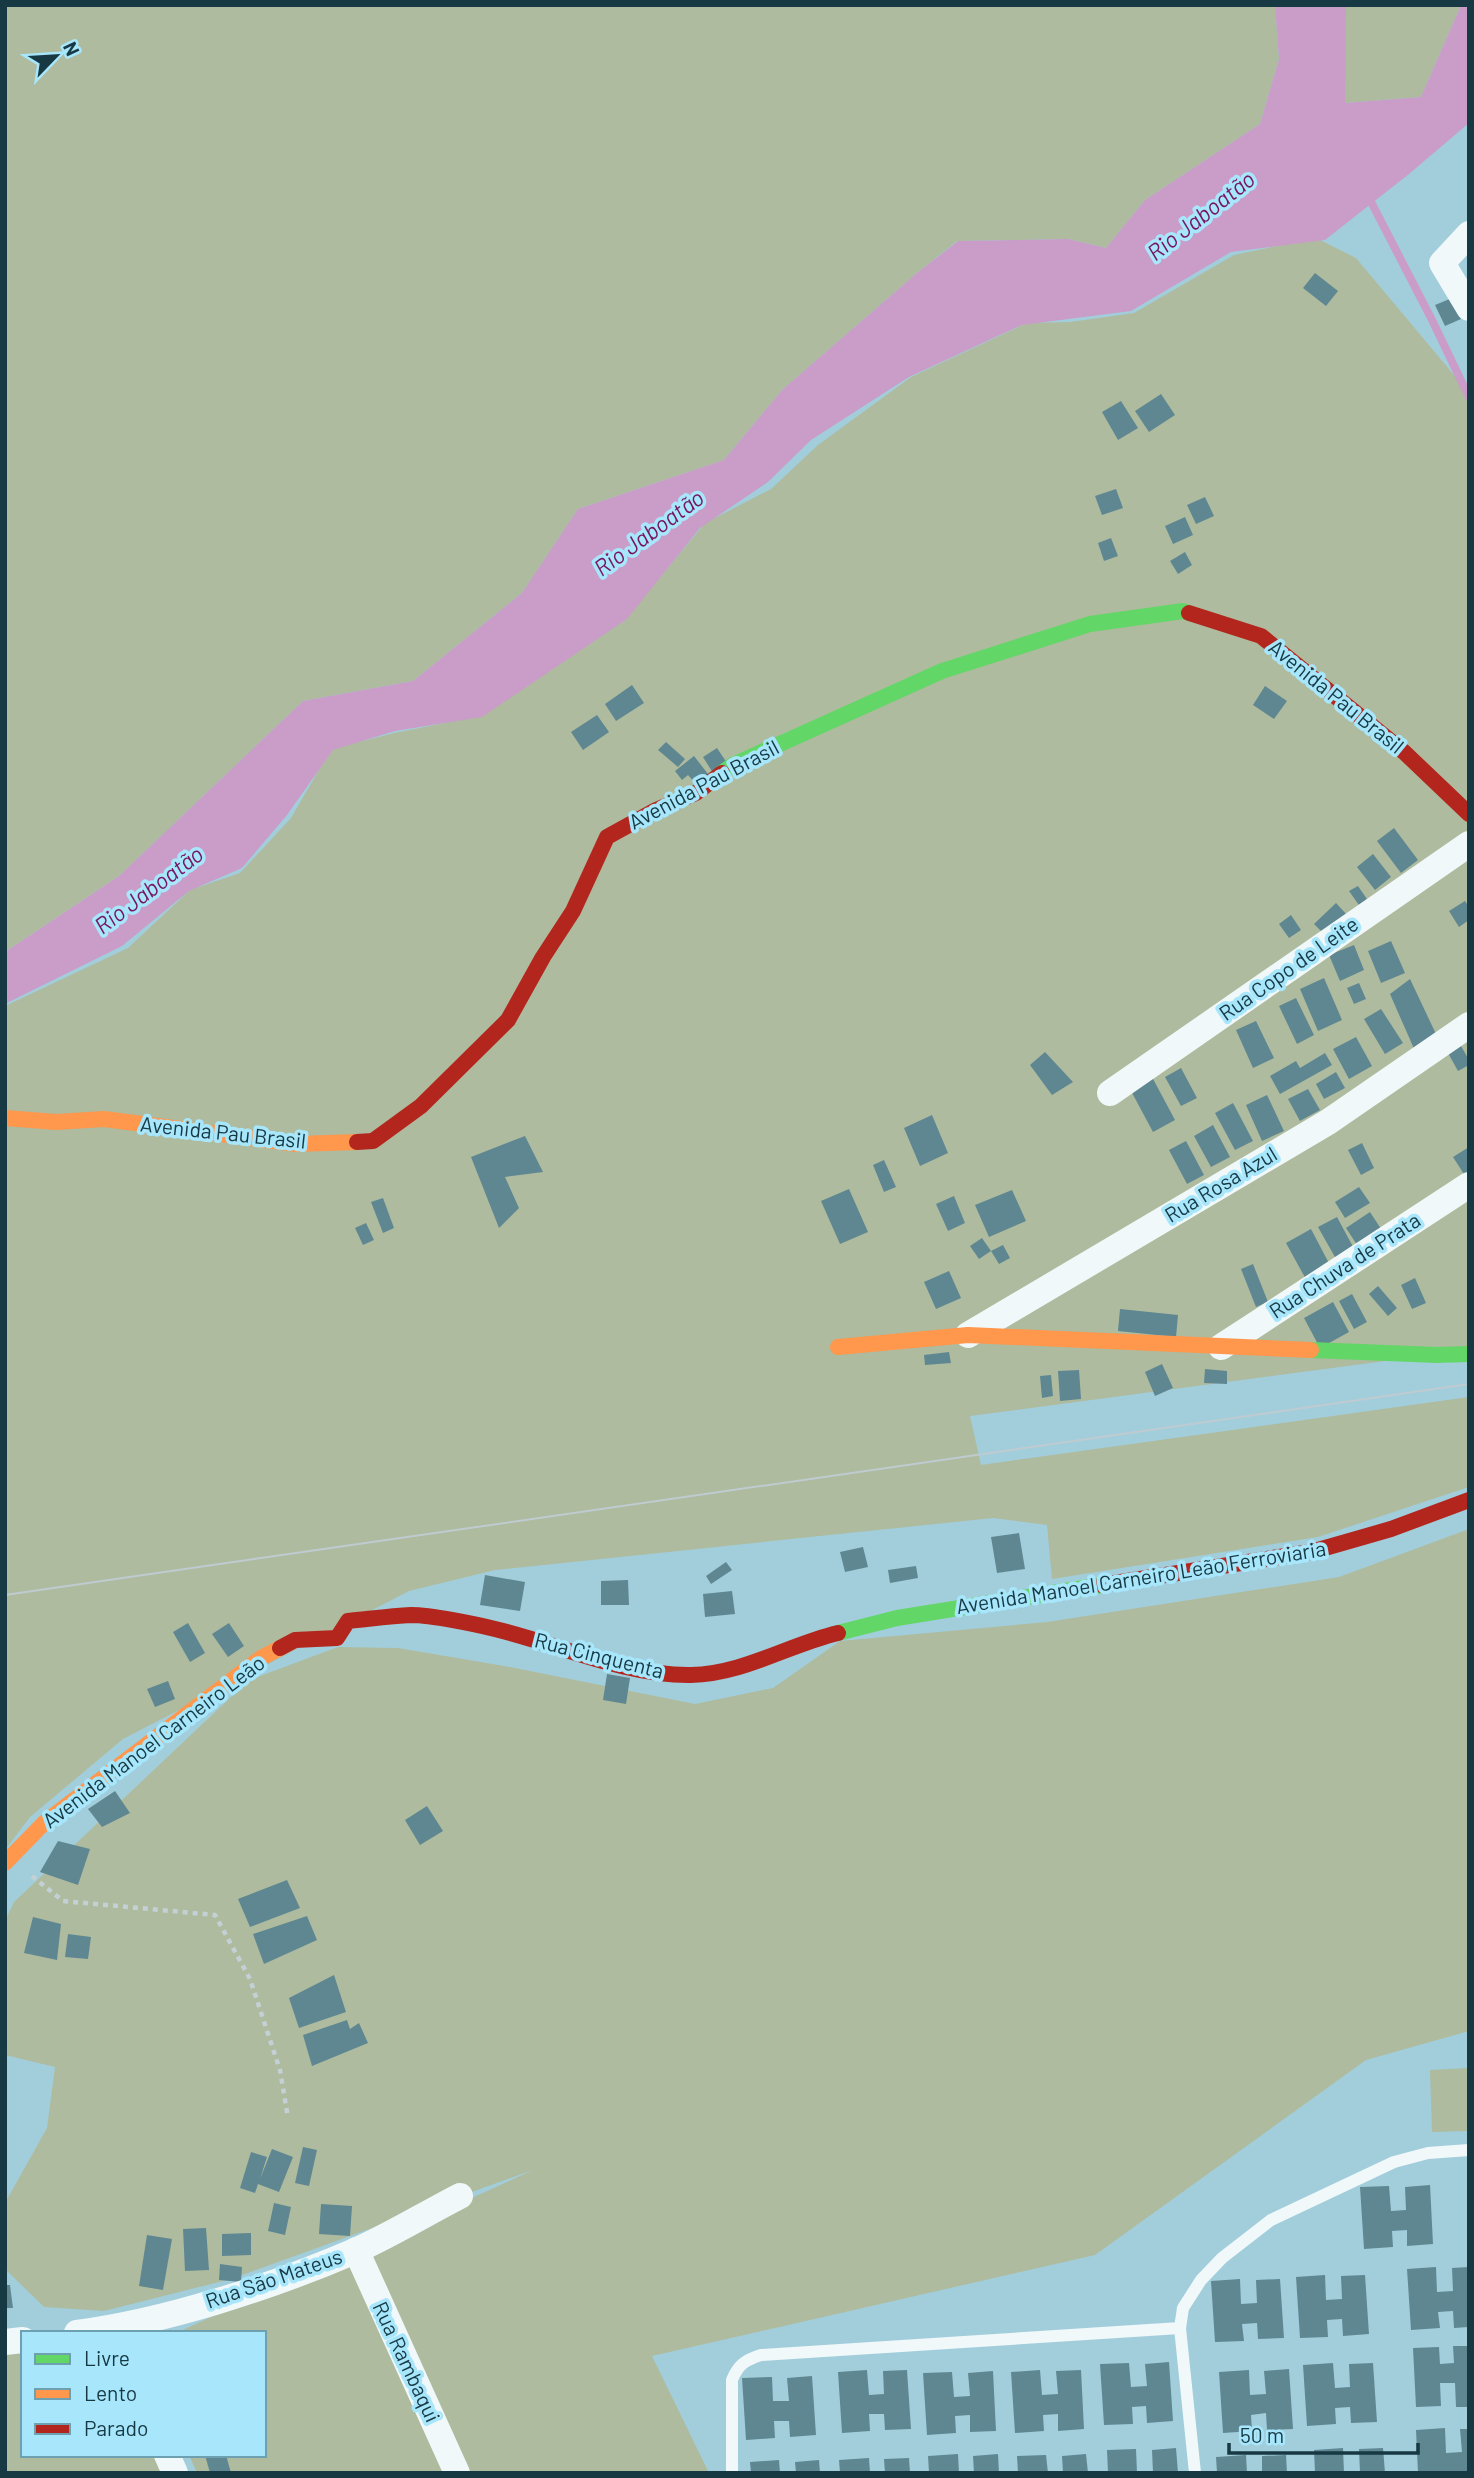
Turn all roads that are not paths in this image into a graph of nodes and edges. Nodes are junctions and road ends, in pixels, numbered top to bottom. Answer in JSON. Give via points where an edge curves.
{"nodes":[{"id":1,"x":1469,"y":234,"type":"edge"},
{"id":2,"x":1469,"y":308,"type":"edge"},
{"id":3,"x":1469,"y":814,"type":"edge"},
{"id":4,"x":1469,"y":844,"type":"edge"},
{"id":5,"x":1469,"y":1025,"type":"edge"},
{"id":6,"x":1110,"y":1093,"type":"dead end"},
{"id":7,"x":5,"y":1118,"type":"edge"},
{"id":8,"x":1469,"y":1185,"type":"edge"},
{"id":9,"x":968,"y":1335,"type":"junction"},
{"id":10,"x":838,"y":1347,"type":"dead end"},
{"id":11,"x":1222,"y":1347,"type":"junction"},
{"id":12,"x":1469,"y":1354,"type":"edge"},
{"id":13,"x":1469,"y":1500,"type":"edge"},
{"id":14,"x":387,"y":1616,"type":"joint"},
{"id":15,"x":808,"y":1640,"type":"joint"},
{"id":16,"x":8,"y":1860,"type":"edge"},
{"id":17,"x":1469,"y":2150,"type":"edge"},
{"id":18,"x":460,"y":2196,"type":"dead end"},
{"id":19,"x":356,"y":2250,"type":"junction"},
{"id":20,"x":1180,"y":2328,"type":"junction"},
{"id":21,"x":119,"y":2330,"type":"edge"},
{"id":22,"x":168,"y":2457,"type":"edge"},
{"id":23,"x":175,"y":2473,"type":"edge"},
{"id":24,"x":457,"y":2473,"type":"edge"},
{"id":25,"x":732,"y":2473,"type":"edge"},
{"id":26,"x":1195,"y":2473,"type":"edge"}],
"edges":[{"from":1,"to":2,"type":"street","via":[[1443,263]]},
{"from":3,"to":7,"type":"street","name":"Avenida Pau Brasil","via":[[1404,752],[1261,636],[1183,611],[1090,624],[929,677],[733,765],[696,793],[607,837],[573,911],[508,1020],[421,1106],[373,1141],[296,1144],[104,1119]]},
{"from":4,"to":6,"type":"street","name":"Rua Copo de Leite"},
{"from":5,"to":9,"type":"street","name":"Rua Rosa Azul","via":[[1328,1122]]},
{"from":8,"to":11,"type":"street","name":"Rua Chuva de Prata"},
{"from":9,"to":10,"type":"street"},
{"from":9,"to":11,"type":"street"},
{"from":11,"to":12,"type":"street"},
{"from":13,"to":15,"type":"street","name":"Avenida Manoel Carneiro Leão Ferroviaria","via":[[1414,1523],[1311,1552],[897,1618]]},
{"from":14,"to":15,"type":"street","name":"Rua Cinquenta","via":[[415,1615],[494,1629],[651,1673],[692,1675],[730,1670]]},
{"from":14,"to":16,"type":"street","name":"Avenida Manoel Carneiro Leão","via":[[348,1621],[337,1638],[295,1640],[261,1658],[45,1822]]},
{"from":17,"to":20,"type":"lane","via":[[1428,2153],[1394,2162],[1271,2220],[1201,2280],[1183,2308]]},
{"from":18,"to":19,"type":"street","name":"Rua São Mateus"},
{"from":19,"to":21,"type":"street","name":"Rua São Mateus","via":[[259,2287]]},
{"from":19,"to":24,"type":"street","name":"Rua Rambaqui"},
{"from":20,"to":25,"type":"lane","via":[[761,2355],[746,2360],[732,2380]]},
{"from":20,"to":26,"type":"lane"},
{"from":22,"to":23,"type":"street"}]}
